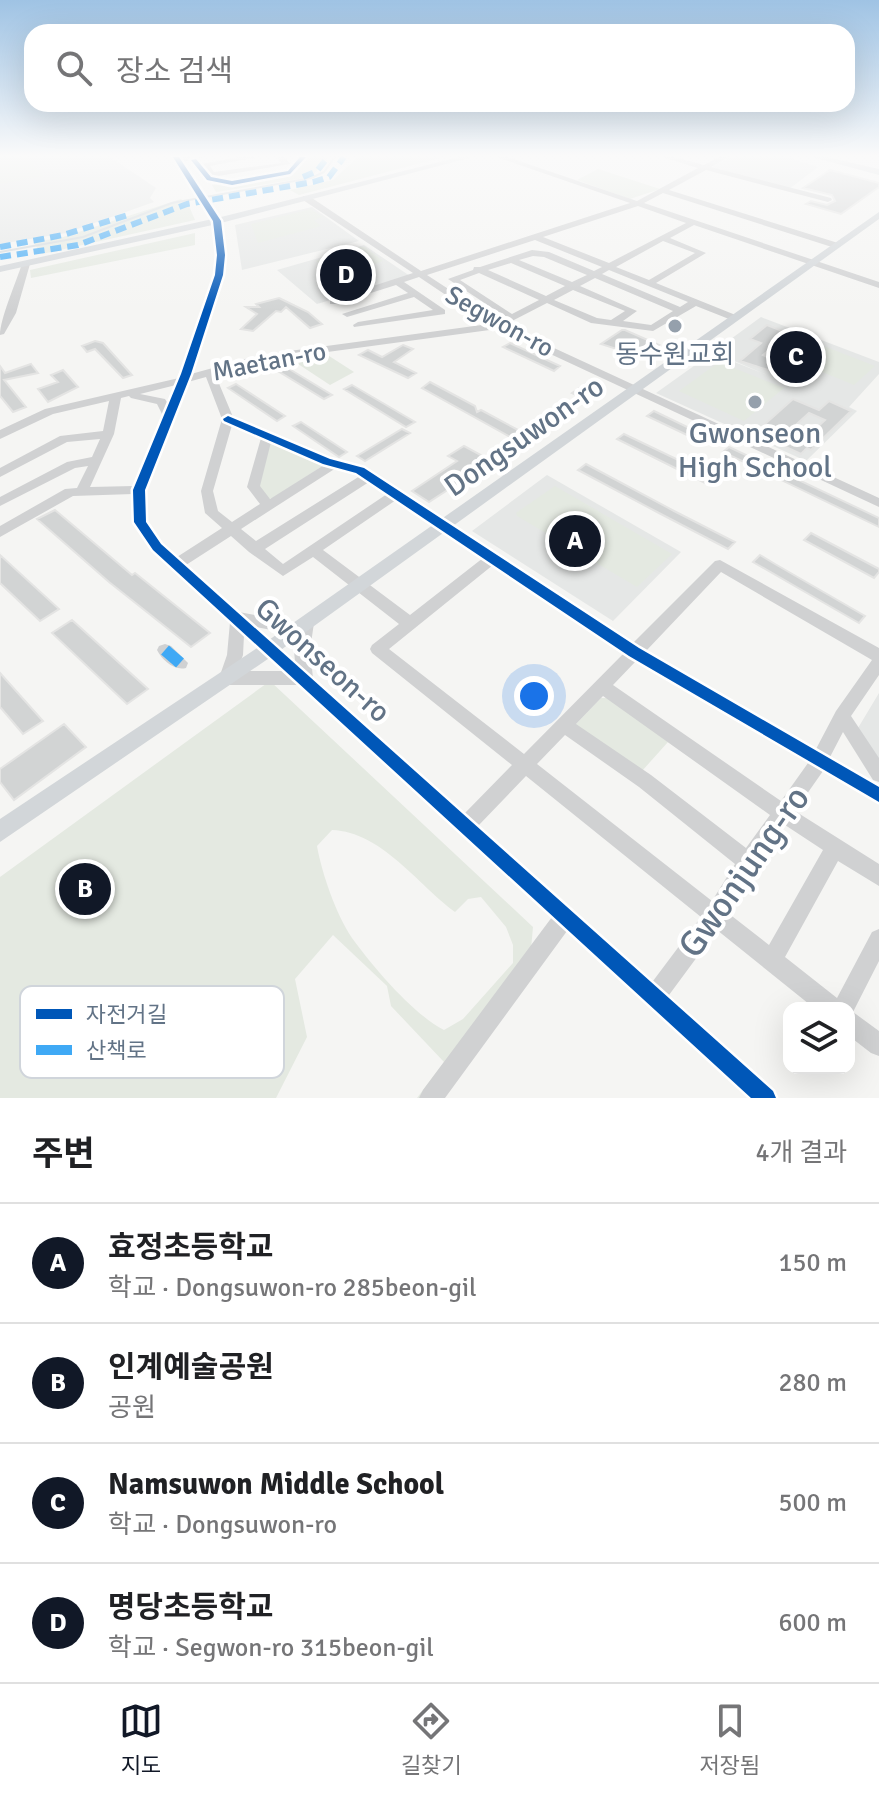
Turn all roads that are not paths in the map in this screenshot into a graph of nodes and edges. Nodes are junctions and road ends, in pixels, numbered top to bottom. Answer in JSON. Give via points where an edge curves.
{"nodes":[{"id":1,"x":209,"y":208,"type":"edge"},
{"id":2,"x":266,"y":208,"type":"edge"},
{"id":3,"x":326,"y":208,"type":"edge"},
{"id":4,"x":623,"y":208,"type":"edge"},
{"id":5,"x":648,"y":208,"type":"edge"},
{"id":6,"x":719,"y":208,"type":"edge"},
{"id":7,"x":879,"y":215,"type":"edge"},
{"id":8,"x":217,"y":221,"type":"junction"},
{"id":9,"x":692,"y":223,"type":"junction"},
{"id":10,"x":536,"y":237,"type":"junction"},
{"id":11,"x":662,"y":238,"type":"junction"},
{"id":12,"x":835,"y":245,"type":"junction"},
{"id":13,"x":511,"y":260,"type":"junction"},
{"id":14,"x":462,"y":262,"type":"junction"},
{"id":15,"x":811,"y":262,"type":"junction"},
{"id":16,"x":26,"y":264,"type":"junction"},
{"id":17,"x":606,"y":267,"type":"junction"},
{"id":18,"x":0,"y":269,"type":"edge"},
{"id":19,"x":480,"y":270,"type":"junction"},
{"id":20,"x":592,"y":274,"type":"junction"},
{"id":21,"x":421,"y":276,"type":"junction"},
{"id":22,"x":399,"y":283,"type":"junction"},
{"id":23,"x":648,"y":284,"type":"junction"},
{"id":24,"x":879,"y":285,"type":"edge"},
{"id":25,"x":569,"y":286,"type":"junction"},
{"id":26,"x":415,"y":294,"type":"junction"},
{"id":27,"x":546,"y":299,"type":"junction"},
{"id":28,"x":695,"y":302,"type":"junction"},
{"id":29,"x":681,"y":311,"type":"junction"},
{"id":30,"x":347,"y":314,"type":"junction"},
{"id":31,"x":734,"y":318,"type":"junction"},
{"id":32,"x":612,"y":324,"type":"junction"},
{"id":33,"x":358,"y":325,"type":"junction"},
{"id":34,"x":498,"y":326,"type":"junction"},
{"id":35,"x":0,"y":332,"type":"edge"},
{"id":36,"x":369,"y":343,"type":"junction"},
{"id":37,"x":209,"y":372,"type":"junction"},
{"id":38,"x":184,"y":380,"type":"junction"},
{"id":39,"x":635,"y":389,"type":"junction"},
{"id":40,"x":117,"y":395,"type":"junction"},
{"id":41,"x":169,"y":416,"type":"junction"},
{"id":42,"x":228,"y":419,"type":"junction"},
{"id":43,"x":108,"y":434,"type":"junction"},
{"id":44,"x":0,"y":435,"type":"edge"},
{"id":45,"x":267,"y":436,"type":"junction"},
{"id":46,"x":96,"y":460,"type":"junction"},
{"id":47,"x":334,"y":464,"type":"junction"},
{"id":48,"x":1,"y":471,"type":"edge"},
{"id":49,"x":369,"y":476,"type":"junction"},
{"id":50,"x":27,"y":488,"type":"junction"},
{"id":51,"x":139,"y":490,"type":"junction"},
{"id":52,"x":82,"y":491,"type":"junction"},
{"id":53,"x":397,"y":493,"type":"junction"},
{"id":54,"x":0,"y":502,"type":"edge"},
{"id":55,"x":879,"y":503,"type":"edge"},
{"id":56,"x":268,"y":505,"type":"junction"},
{"id":57,"x":445,"y":524,"type":"junction"},
{"id":58,"x":229,"y":530,"type":"junction"},
{"id":59,"x":0,"y":532,"type":"edge"},
{"id":60,"x":254,"y":549,"type":"junction"},
{"id":61,"x":313,"y":550,"type":"junction"},
{"id":62,"x":493,"y":558,"type":"junction"},
{"id":63,"x":176,"y":564,"type":"junction"},
{"id":64,"x":360,"y":585,"type":"junction"},
{"id":65,"x":238,"y":618,"type":"junction"},
{"id":66,"x":409,"y":623,"type":"junction"},
{"id":67,"x":302,"y":626,"type":"junction"},
{"id":68,"x":272,"y":647,"type":"junction"},
{"id":69,"x":165,"y":650,"type":"dead end"},
{"id":70,"x":634,"y":652,"type":"junction"},
{"id":71,"x":879,"y":656,"type":"edge"},
{"id":72,"x":879,"y":662,"type":"edge"},
{"id":73,"x":180,"y":663,"type":"dead end"},
{"id":74,"x":227,"y":678,"type":"junction"},
{"id":75,"x":305,"y":678,"type":"junction"},
{"id":76,"x":601,"y":686,"type":"junction"},
{"id":77,"x":842,"y":716,"type":"junction"},
{"id":78,"x":565,"y":726,"type":"junction"},
{"id":79,"x":819,"y":762,"type":"junction"},
{"id":80,"x":524,"y":766,"type":"junction"},
{"id":81,"x":879,"y":774,"type":"edge"},
{"id":82,"x":879,"y":795,"type":"edge"},
{"id":83,"x":783,"y":813,"type":"junction"},
{"id":84,"x":465,"y":826,"type":"junction"},
{"id":85,"x":0,"y":832,"type":"edge"},
{"id":86,"x":836,"y":846,"type":"junction"},
{"id":87,"x":748,"y":862,"type":"junction"},
{"id":88,"x":879,"y":876,"type":"edge"},
{"id":89,"x":714,"y":917,"type":"junction"},
{"id":90,"x":564,"y":918,"type":"junction"},
{"id":91,"x":879,"y":939,"type":"edge"},
{"id":92,"x":772,"y":960,"type":"junction"},
{"id":93,"x":654,"y":997,"type":"junction"},
{"id":94,"x":824,"y":1002,"type":"edge"},
{"id":95,"x":846,"y":1002,"type":"edge"},
{"id":96,"x":855,"y":1027,"type":"edge"},
{"id":97,"x":879,"y":1045,"type":"edge"},
{"id":98,"x":431,"y":1098,"type":"edge"},
{"id":99,"x":766,"y":1098,"type":"edge"}],
"edges":[{"from":1,"to":8,"type":"street"},
{"from":2,"to":8,"type":"main road"},
{"from":3,"to":21,"type":"street","name":"Segwon-ro"},
{"from":4,"to":10,"type":"street"},
{"from":5,"to":9,"type":"street"},
{"from":6,"to":12,"type":"street"},
{"from":7,"to":12,"type":"main road","name":"Dongsuwon-ro"},
{"from":8,"to":16,"type":"main road"},
{"from":8,"to":38,"type":"street","via":[[222,246],[219,275]]},
{"from":9,"to":11,"type":"street"},
{"from":9,"to":15,"type":"street"},
{"from":10,"to":14,"type":"street"},
{"from":10,"to":17,"type":"street"},
{"from":11,"to":17,"type":"street"},
{"from":11,"to":23,"type":"street","via":[[702,253]]},
{"from":12,"to":15,"type":"main road","name":"Dongsuwon-ro"},
{"from":13,"to":19,"type":"street"},
{"from":13,"to":20,"type":"street","via":[[546,254]]},
{"from":13,"to":25,"type":"street"},
{"from":14,"to":19,"type":"street"},
{"from":14,"to":21,"type":"street"},
{"from":15,"to":24,"type":"street"},
{"from":15,"to":31,"type":"main road","name":"Dongsuwon-ro"},
{"from":16,"to":18,"type":"main road"},
{"from":16,"to":35,"type":"street"},
{"from":17,"to":20,"type":"street"},
{"from":17,"to":23,"type":"street"},
{"from":19,"to":27,"type":"street"},
{"from":19,"to":27,"type":"street","via":[[453,279],[512,318]]},
{"from":20,"to":25,"type":"street"},
{"from":20,"to":29,"type":"street"},
{"from":21,"to":22,"type":"street"},
{"from":21,"to":34,"type":"street","name":"Segwon-ro"},
{"from":22,"to":26,"type":"street"},
{"from":22,"to":30,"type":"street","via":[[333,302]]},
{"from":23,"to":28,"type":"street"},
{"from":25,"to":27,"type":"street"},
{"from":25,"to":32,"type":"street","via":[[632,311]]},
{"from":26,"to":30,"type":"street"},
{"from":26,"to":33,"type":"street","via":[[442,312]]},
{"from":27,"to":32,"type":"street"},
{"from":28,"to":29,"type":"street"},
{"from":28,"to":31,"type":"street"},
{"from":29,"to":32,"type":"street","via":[[653,328]]},
{"from":30,"to":33,"type":"street"},
{"from":31,"to":39,"type":"main road","name":"Dongsuwon-ro"},
{"from":33,"to":36,"type":"street"},
{"from":34,"to":36,"type":"street","name":"Maetan-ro"},
{"from":34,"to":39,"type":"street","name":"Segwon-ro"},
{"from":36,"to":37,"type":"street","name":"Maetan-ro","via":[[260,358]]},
{"from":37,"to":38,"type":"street","name":"Maetan-ro"},
{"from":37,"to":42,"type":"street"},
{"from":38,"to":40,"type":"street","name":"Maetan-ro"},
{"from":38,"to":41,"type":"street"},
{"from":39,"to":55,"type":"street","name":"Segwon-ro"},
{"from":39,"to":57,"type":"main road","name":"Dongsuwon-ro"},
{"from":40,"to":41,"type":"street","via":[[158,399]]},
{"from":40,"to":43,"type":"street"},
{"from":40,"to":44,"type":"street","name":"Maetan-ro","via":[[49,411]]},
{"from":41,"to":51,"type":"street"},
{"from":42,"to":45,"type":"street"},
{"from":42,"to":58,"type":"street","via":[[207,491],[212,513]]},
{"from":43,"to":46,"type":"street"},
{"from":43,"to":48,"type":"street","via":[[64,439]]},
{"from":45,"to":47,"type":"street"},
{"from":45,"to":56,"type":"street","via":[[253,487]]},
{"from":46,"to":50,"type":"street","via":[[71,465]]},
{"from":46,"to":52,"type":"street"},
{"from":47,"to":49,"type":"street"},
{"from":47,"to":56,"type":"street"},
{"from":48,"to":50,"type":"street"},
{"from":49,"to":53,"type":"street"},
{"from":49,"to":60,"type":"street"},
{"from":50,"to":54,"type":"street"},
{"from":51,"to":52,"type":"street"},
{"from":51,"to":63,"type":"street","name":"Gwonseon-ro","via":[[138,513],[145,530]]},
{"from":52,"to":59,"type":"street","via":[[70,492]]},
{"from":53,"to":57,"type":"street"},
{"from":53,"to":61,"type":"street"},
{"from":56,"to":58,"type":"street"},
{"from":57,"to":62,"type":"street"},
{"from":57,"to":64,"type":"main road","name":"Dongsuwon-ro"},
{"from":58,"to":60,"type":"street"},
{"from":58,"to":63,"type":"street"},
{"from":60,"to":61,"type":"street","via":[[283,571]]},
{"from":61,"to":64,"type":"street"},
{"from":62,"to":66,"type":"street"},
{"from":62,"to":70,"type":"street"},
{"from":63,"to":65,"type":"street","name":"Gwonseon-ro"},
{"from":64,"to":66,"type":"street"},
{"from":64,"to":67,"type":"main road","name":"Dongsuwon-ro"},
{"from":65,"to":67,"type":"street"},
{"from":65,"to":68,"type":"street","name":"Gwonseon-ro"},
{"from":65,"to":74,"type":"street"},
{"from":66,"to":80,"type":"street","via":[[378,649]]},
{"from":67,"to":68,"type":"main road","name":"Dongsuwon-ro"},
{"from":67,"to":75,"type":"street"},
{"from":68,"to":74,"type":"main road","name":"Dongsuwon-ro"},
{"from":68,"to":75,"type":"street","name":"Gwonseon-ro"},
{"from":69,"to":73,"type":"street"},
{"from":70,"to":71,"type":"street","via":[[720,565]]},
{"from":70,"to":76,"type":"street"},
{"from":70,"to":79,"type":"street"},
{"from":72,"to":77,"type":"street","name":"Gwonjung-ro"},
{"from":74,"to":75,"type":"street"},
{"from":74,"to":85,"type":"main road","name":"Dongsuwon-ro"},
{"from":75,"to":84,"type":"street","name":"Gwonseon-ro"},
{"from":76,"to":78,"type":"street"},
{"from":76,"to":83,"type":"street"},
{"from":77,"to":79,"type":"street","name":"Gwonjung-ro"},
{"from":77,"to":81,"type":"street"},
{"from":78,"to":80,"type":"street"},
{"from":78,"to":87,"type":"street"},
{"from":79,"to":82,"type":"street"},
{"from":79,"to":83,"type":"street","name":"Gwonjung-ro"},
{"from":80,"to":84,"type":"street"},
{"from":80,"to":89,"type":"street"},
{"from":83,"to":86,"type":"street"},
{"from":83,"to":87,"type":"street","name":"Gwonjung-ro"},
{"from":84,"to":90,"type":"street","name":"Gwonseon-ro"},
{"from":86,"to":88,"type":"street"},
{"from":86,"to":92,"type":"street"},
{"from":87,"to":89,"type":"street","name":"Gwonjung-ro"},
{"from":89,"to":92,"type":"street"},
{"from":89,"to":93,"type":"street","name":"Gwonjung-ro"},
{"from":90,"to":93,"type":"street","name":"Gwonseon-ro"},
{"from":90,"to":98,"type":"street"},
{"from":91,"to":95,"type":"street"},
{"from":92,"to":94,"type":"street"},
{"from":93,"to":99,"type":"street","name":"Gwonseon-ro"},
{"from":96,"to":97,"type":"street"}]}
